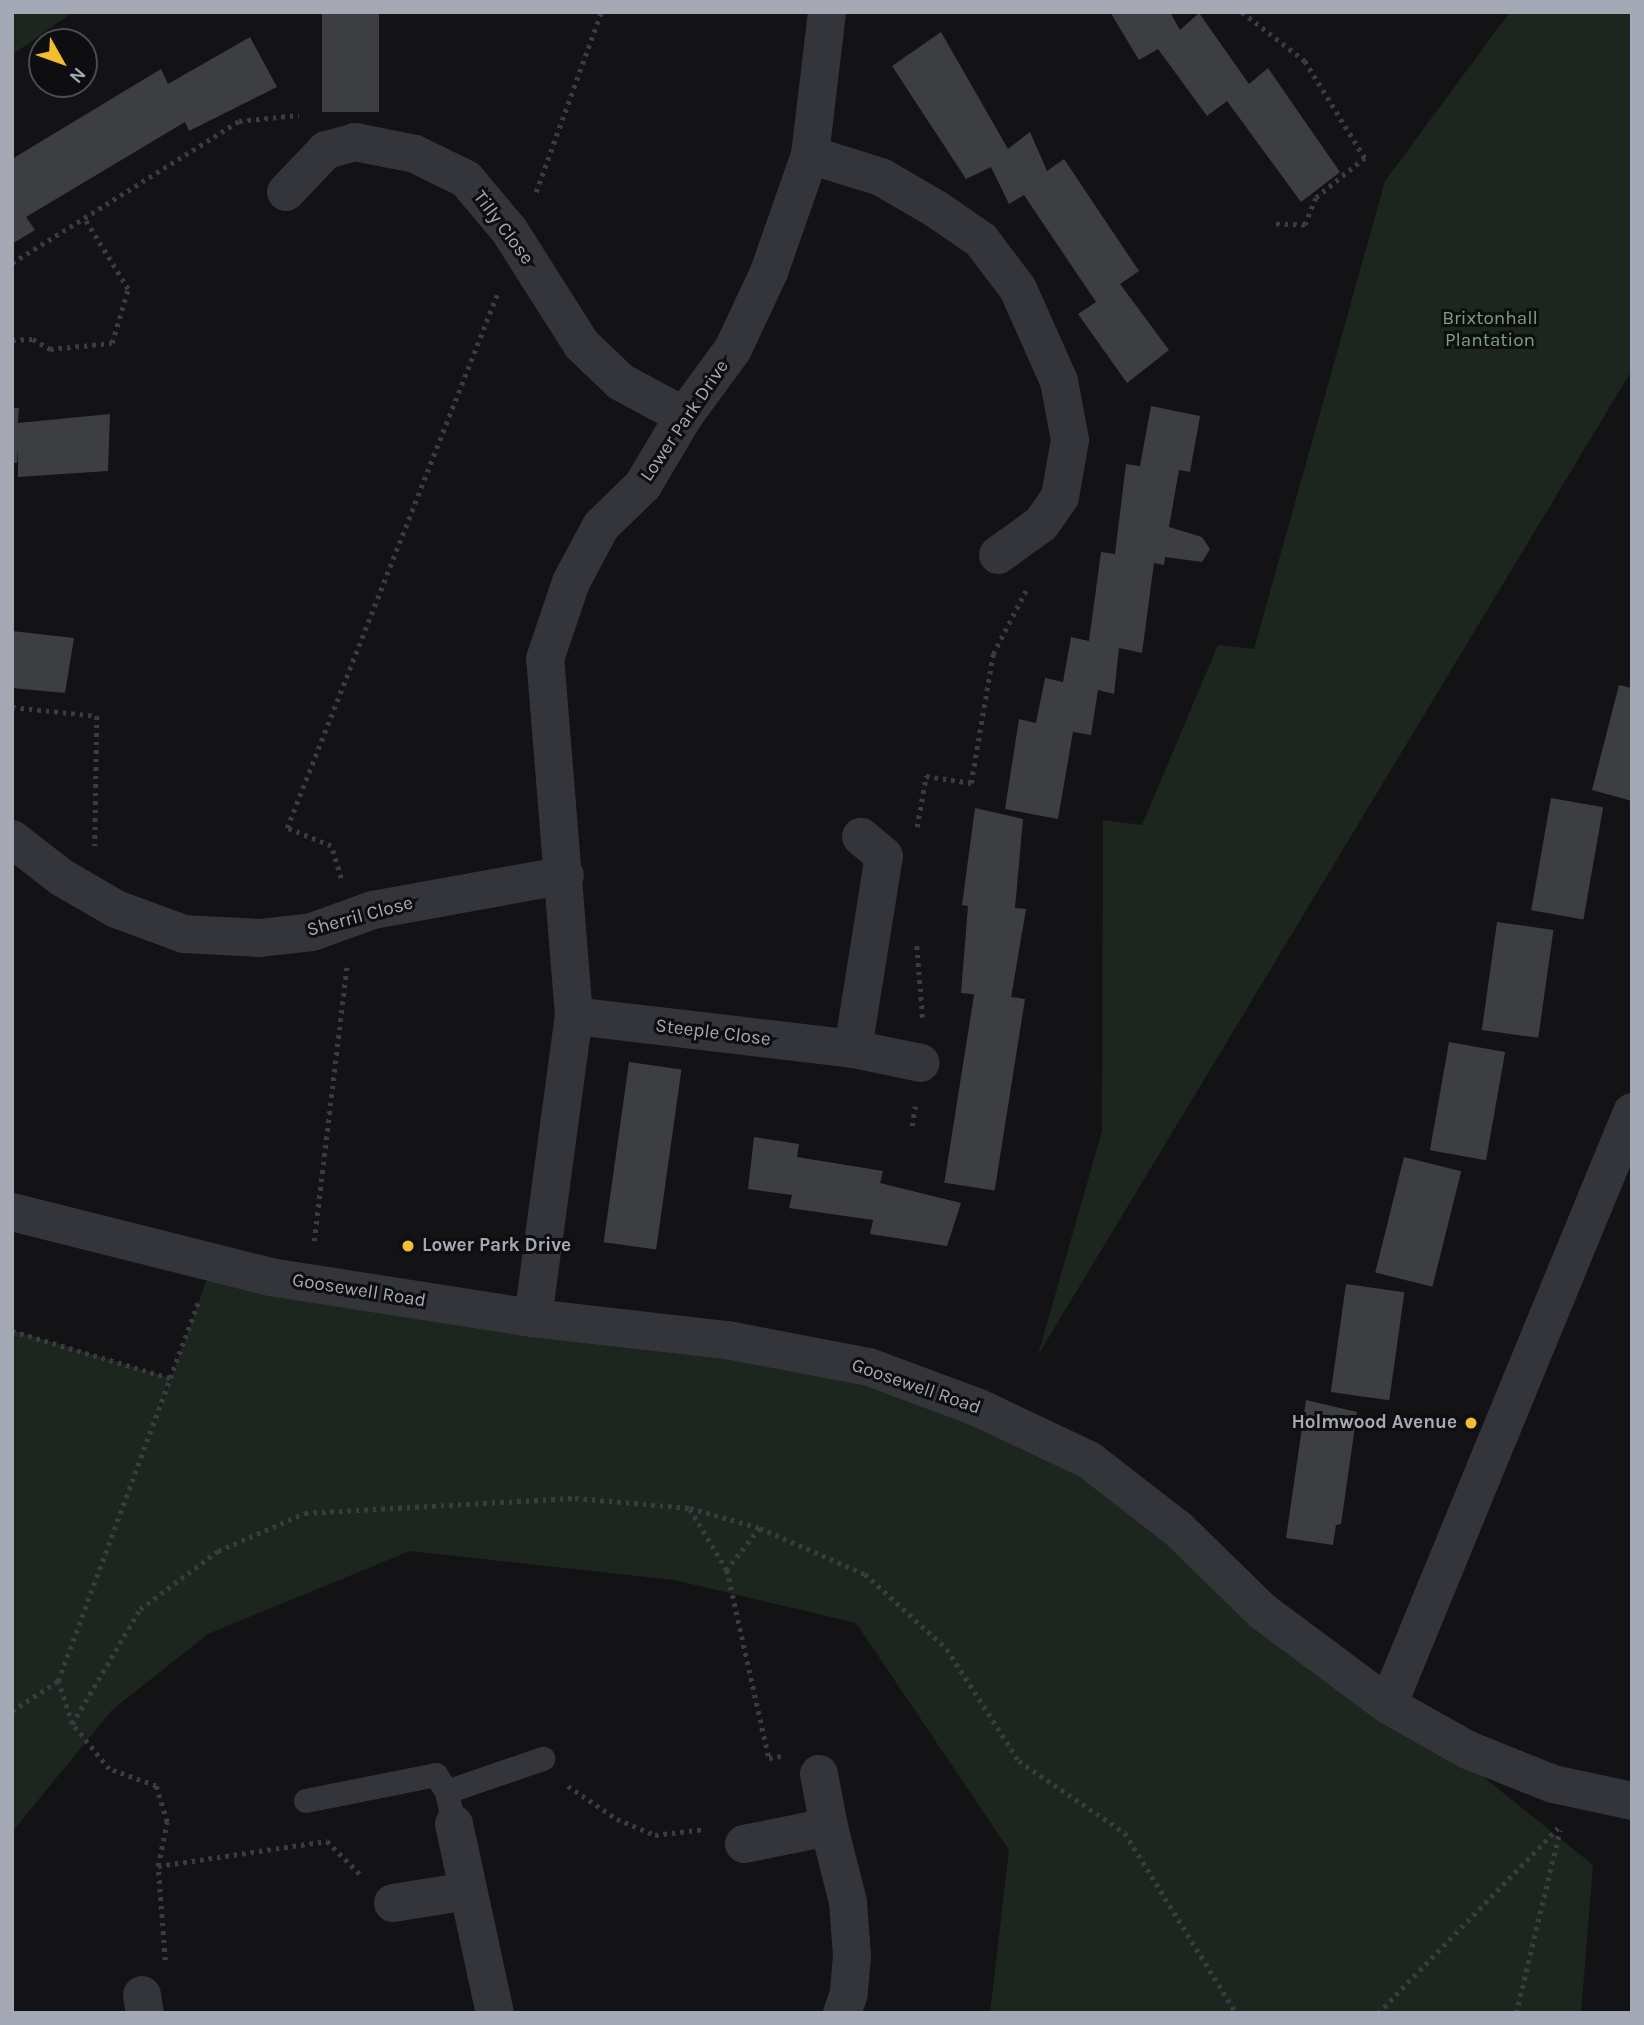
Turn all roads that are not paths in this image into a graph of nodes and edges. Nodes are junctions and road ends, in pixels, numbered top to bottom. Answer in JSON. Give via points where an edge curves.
{"nodes":[{"id":1,"x":827,"y":12,"type":"edge"},
{"id":2,"x":810,"y":155,"type":"junction"},
{"id":3,"x":286,"y":192,"type":"dead end"},
{"id":4,"x":684,"y":416,"type":"junction"},
{"id":5,"x":998,"y":555,"type":"dead end"},
{"id":6,"x":12,"y":839,"type":"edge"},
{"id":7,"x":872,"y":846,"type":"road end"},
{"id":8,"x":565,"y":875,"type":"junction"},
{"id":9,"x":574,"y":1016,"type":"junction"},
{"id":10,"x":853,"y":1049,"type":"junction"},
{"id":11,"x":921,"y":1063,"type":"road end"},
{"id":12,"x":1630,"y":1121,"type":"edge"},
{"id":13,"x":12,"y":1212,"type":"edge"},
{"id":14,"x":533,"y":1318,"type":"junction"},
{"id":15,"x":1388,"y":1705,"type":"junction"},
{"id":16,"x":543,"y":1759,"type":"dead end"},
{"id":17,"x":819,"y":1774,"type":"road end"},
{"id":18,"x":306,"y":1801,"type":"dead end"},
{"id":19,"x":1632,"y":1801,"type":"edge"},
{"id":20,"x":450,"y":1808,"type":"junction"},
{"id":21,"x":830,"y":1827,"type":"junction"},
{"id":22,"x":744,"y":1844,"type":"road end"},
{"id":23,"x":468,"y":1891,"type":"junction"},
{"id":24,"x":393,"y":1903,"type":"road end"},
{"id":25,"x":495,"y":2013,"type":"edge"},
{"id":26,"x":842,"y":2013,"type":"edge"}],
"edges":[{"from":1,"to":2,"type":"street","name":"Lower Park Drive"},
{"from":2,"to":4,"type":"street","name":"Lower Park Drive","via":[[769,272],[738,338]]},
{"from":2,"to":5,"type":"street","via":[[881,177],[936,209],[981,240],[1018,289],[1059,380],[1070,440],[1060,497],[1041,524]]},
{"from":3,"to":4,"type":"street","name":"Tilly Close","via":[[326,150],[355,142],[415,154],[466,179],[517,243],[582,345],[621,382]]},
{"from":4,"to":8,"type":"street","name":"Lower Park Drive","via":[[643,485],[601,526],[571,582],[545,659]]},
{"from":6,"to":8,"type":"street","name":"Sherril Close","via":[[116,909],[184,934],[260,938],[312,932],[353,917]]},
{"from":7,"to":10,"type":"street"},
{"from":8,"to":9,"type":"street","name":"Lower Park Drive"},
{"from":9,"to":10,"type":"street","name":"Steeple Close"},
{"from":9,"to":14,"type":"street","name":"Lower Park Drive"},
{"from":10,"to":11,"type":"street","name":"Steeple Close"},
{"from":12,"to":15,"type":"street"},
{"from":13,"to":14,"type":"street","name":"Goosewell Road","via":[[309,1283]]},
{"from":14,"to":15,"type":"street","name":"Goosewell Road","via":[[727,1340],[869,1367],[979,1408],[1089,1460],[1178,1529],[1262,1611]]},
{"from":15,"to":19,"type":"street","name":"Goosewell Road","via":[[1468,1750],[1541,1779]]},
{"from":16,"to":20,"type":"lane"},
{"from":17,"to":21,"type":"street"},
{"from":18,"to":20,"type":"lane","via":[[436,1775]]},
{"from":20,"to":23,"type":"street"},
{"from":21,"to":22,"type":"street"},
{"from":21,"to":26,"type":"street","via":[[848,1902],[852,1956]]},
{"from":23,"to":24,"type":"street"},
{"from":23,"to":25,"type":"street"}]}
